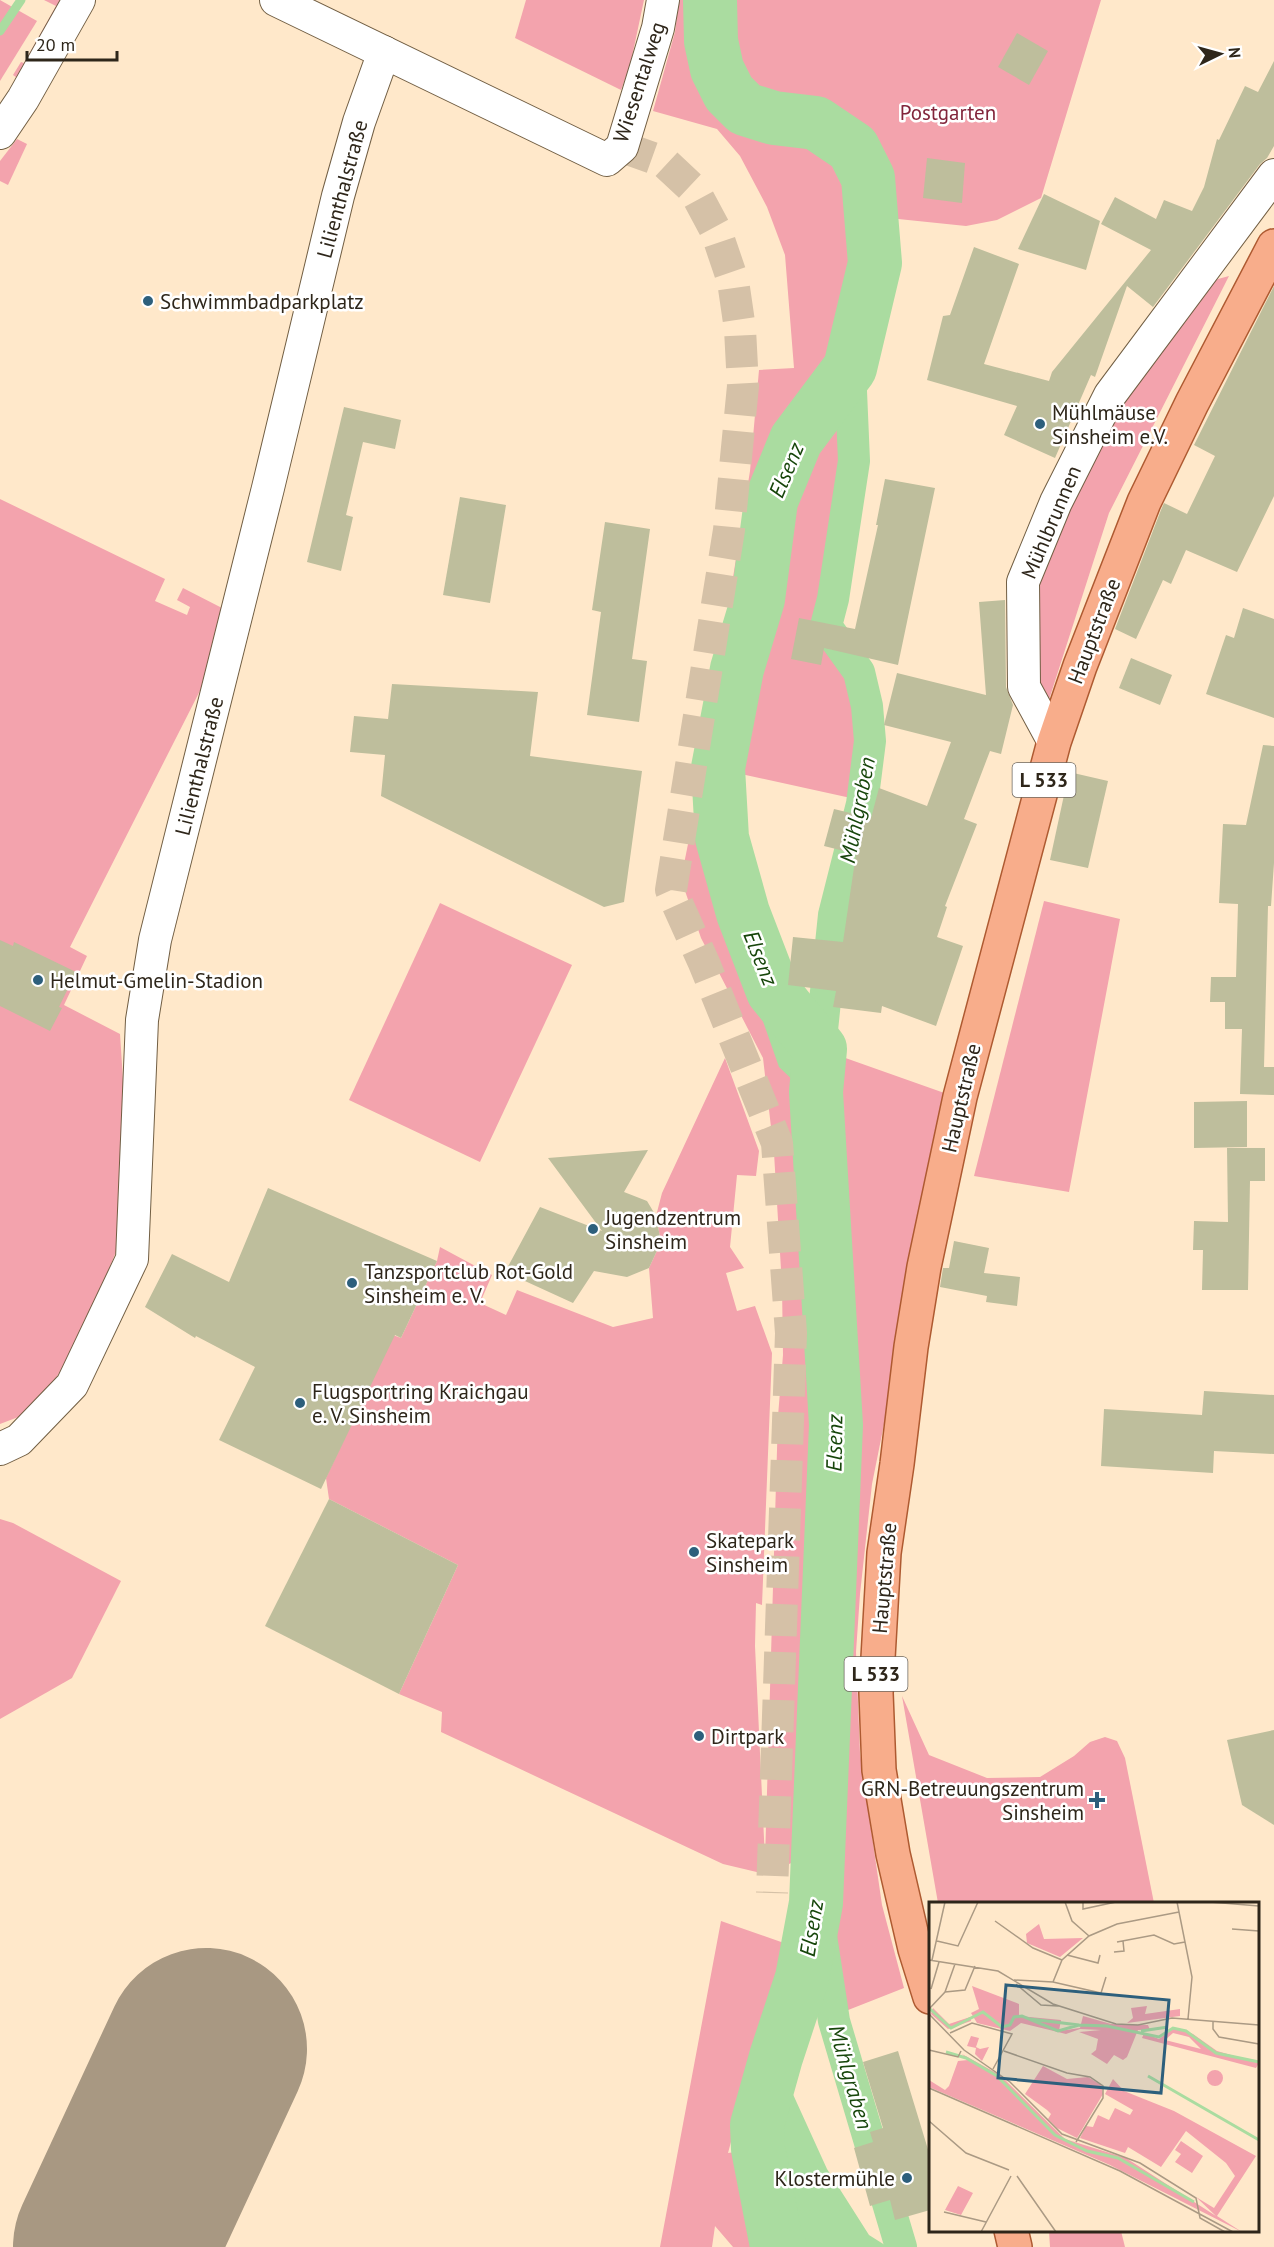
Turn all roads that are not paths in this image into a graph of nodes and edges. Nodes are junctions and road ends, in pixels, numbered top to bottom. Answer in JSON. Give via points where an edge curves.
{"nodes":[{"id":1,"x":79,"y":0,"type":"edge"},
{"id":2,"x":276,"y":0,"type":"edge"},
{"id":3,"x":663,"y":0,"type":"edge"},
{"id":4,"x":384,"y":52,"type":"junction"},
{"id":5,"x":0,"y":133,"type":"edge"},
{"id":6,"x":1274,"y":176,"type":"edge"},
{"id":7,"x":1274,"y":246,"type":"edge"},
{"id":8,"x":1054,"y":742,"type":"junction"},
{"id":9,"x":0,"y":1449,"type":"edge"},
{"id":10,"x":929,"y":1994,"type":"edge"},
{"id":11,"x":1011,"y":2232,"type":"edge"},
{"id":12,"x":1014,"y":2247,"type":"edge"}],
"edges":[{"from":1,"to":5,"type":"street"},
{"from":2,"to":4,"type":"street"},
{"from":3,"to":4,"type":"street","name":"Wiesentalweg","via":[[622,147],[607,160]]},
{"from":4,"to":9,"type":"street","name":"Lilienthalstraße","via":[[338,196],[155,940],[142,1020],[132,1259],[72,1385],[19,1440]]},
{"from":6,"to":8,"type":"street","name":"Mühlbrunnen","via":[[1110,395],[1056,502],[1023,582],[1024,687]]},
{"from":7,"to":8,"type":"main road","name":"Hauptstraße","number":"L 533","via":[[1144,502]]},
{"from":8,"to":10,"type":"main road","name":"Hauptstraße","number":"L 533","via":[[957,1109],[922,1278],[884,1553],[876,1693],[879,1770],[893,1854]]},
{"from":11,"to":12,"type":"main road"}]}
